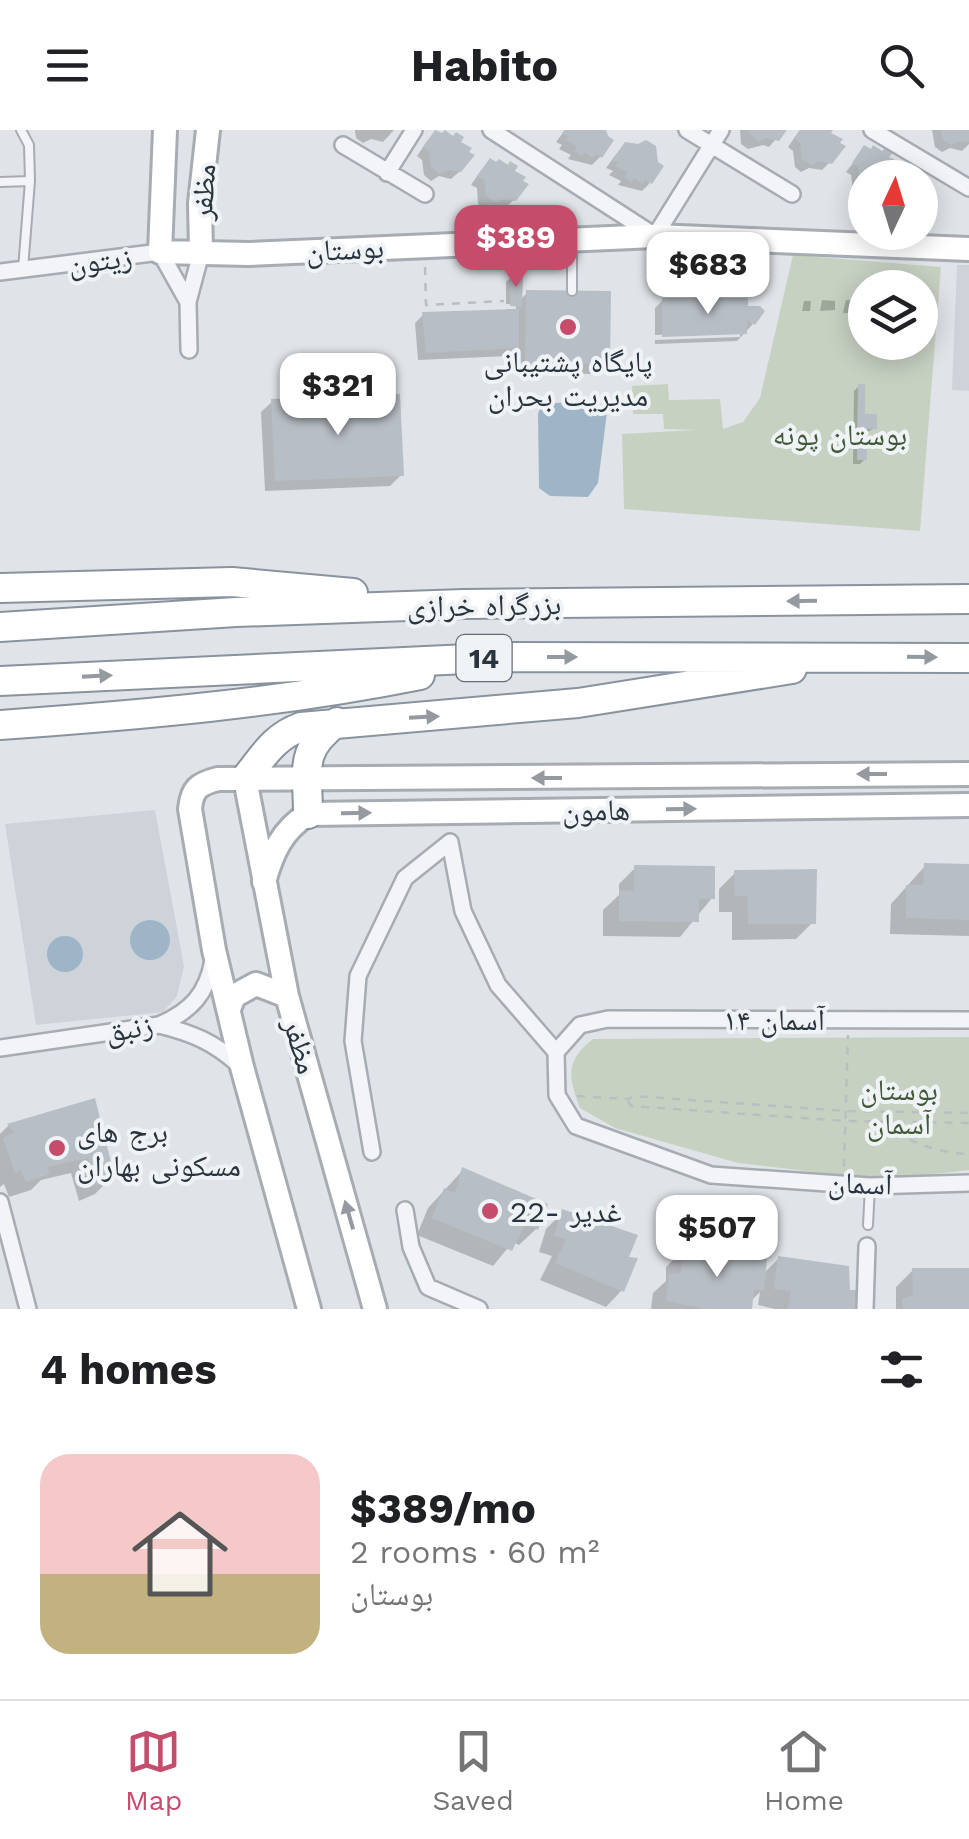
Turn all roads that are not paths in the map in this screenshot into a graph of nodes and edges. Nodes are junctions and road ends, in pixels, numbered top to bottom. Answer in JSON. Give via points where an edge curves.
{"nodes":[{"id":1,"x":21,"y":130,"type":"edge"},
{"id":2,"x":165,"y":130,"type":"edge"},
{"id":3,"x":208,"y":130,"type":"edge"},
{"id":4,"x":414,"y":130,"type":"edge"},
{"id":5,"x":491,"y":130,"type":"edge"},
{"id":6,"x":687,"y":130,"type":"edge"},
{"id":7,"x":872,"y":130,"type":"edge"},
{"id":8,"x":717,"y":137,"type":"edge"},
{"id":9,"x":343,"y":145,"type":"dead end"},
{"id":10,"x":388,"y":172,"type":"junction"},
{"id":11,"x":30,"y":181,"type":"junction"},
{"id":12,"x":0,"y":182,"type":"edge"},
{"id":13,"x":968,"y":184,"type":"edge"},
{"id":14,"x":163,"y":188,"type":"junction"},
{"id":15,"x":425,"y":194,"type":"dead end"},
{"id":16,"x":792,"y":194,"type":"dead end"},
{"id":17,"x":200,"y":203,"type":"junction"},
{"id":18,"x":655,"y":236,"type":"junction"},
{"id":19,"x":572,"y":240,"type":"junction"},
{"id":20,"x":969,"y":249,"type":"edge"},
{"id":21,"x":160,"y":252,"type":"junction"},
{"id":22,"x":201,"y":253,"type":"junction"},
{"id":23,"x":23,"y":269,"type":"junction"},
{"id":24,"x":0,"y":272,"type":"edge"},
{"id":25,"x":572,"y":291,"type":"dead end"},
{"id":26,"x":188,"y":302,"type":"junction"},
{"id":27,"x":189,"y":350,"type":"dead end"},
{"id":28,"x":0,"y":588,"type":"edge"},
{"id":29,"x":969,"y":599,"type":"edge"},
{"id":30,"x":464,"y":604,"type":"junction"},
{"id":31,"x":0,"y":628,"type":"edge"},
{"id":32,"x":873,"y":656,"type":"junction"},
{"id":33,"x":512,"y":657,"type":"junction"},
{"id":34,"x":969,"y":658,"type":"edge"},
{"id":35,"x":0,"y":681,"type":"edge"},
{"id":36,"x":338,"y":722,"type":"junction"},
{"id":37,"x":0,"y":724,"type":"edge"},
{"id":38,"x":969,"y":774,"type":"edge"},
{"id":39,"x":308,"y":778,"type":"junction"},
{"id":40,"x":245,"y":779,"type":"junction"},
{"id":41,"x":969,"y":805,"type":"edge"},
{"id":42,"x":308,"y":814,"type":"junction"},
{"id":43,"x":192,"y":835,"type":"joint"},
{"id":44,"x":264,"y":882,"type":"junction"},
{"id":45,"x":214,"y":950,"type":"junction"},
{"id":46,"x":287,"y":996,"type":"junction"},
{"id":47,"x":229,"y":1008,"type":"junction"},
{"id":48,"x":969,"y":1020,"type":"edge"},
{"id":49,"x":160,"y":1025,"type":"junction"},
{"id":50,"x":0,"y":1048,"type":"edge"},
{"id":51,"x":556,"y":1052,"type":"junction"},
{"id":52,"x":242,"y":1068,"type":"junction"},
{"id":53,"x":372,"y":1152,"type":"dead end"},
{"id":54,"x":969,"y":1182,"type":"edge"},
{"id":55,"x":870,"y":1186,"type":"junction"},
{"id":56,"x":0,"y":1202,"type":"edge"},
{"id":57,"x":406,"y":1210,"type":"dead end"},
{"id":58,"x":868,"y":1226,"type":"dead end"},
{"id":59,"x":867,"y":1246,"type":"dead end"},
{"id":60,"x":28,"y":1309,"type":"edge"},
{"id":61,"x":309,"y":1309,"type":"edge"},
{"id":62,"x":376,"y":1309,"type":"edge"},
{"id":63,"x":479,"y":1309,"type":"edge"},
{"id":64,"x":865,"y":1309,"type":"edge"}],
"edges":[{"from":1,"to":11,"type":"lane","via":[[29,145]]},
{"from":2,"to":14,"type":"street","name":"مظفر"},
{"from":3,"to":17,"type":"street","name":"مظفر"},
{"from":4,"to":10,"type":"street"},
{"from":5,"to":18,"type":"street"},
{"from":6,"to":8,"type":"street"},
{"from":7,"to":13,"type":"street"},
{"from":8,"to":16,"type":"street"},
{"from":8,"to":18,"type":"street"},
{"from":9,"to":10,"type":"street"},
{"from":10,"to":15,"type":"street"},
{"from":11,"to":12,"type":"lane"},
{"from":11,"to":23,"type":"lane"},
{"from":14,"to":17,"type":"street","via":[[176,207]]},
{"from":14,"to":21,"type":"street","name":"مظفر"},
{"from":17,"to":22,"type":"street","name":"مظفر"},
{"from":18,"to":19,"type":"street","name":"بوستان"},
{"from":18,"to":20,"type":"street","name":"بوستان"},
{"from":19,"to":22,"type":"street","name":"بوستان"},
{"from":19,"to":25,"type":"lane"},
{"from":21,"to":22,"type":"street","name":"زیتون"},
{"from":21,"to":23,"type":"street","name":"زیتون"},
{"from":21,"to":26,"type":"street"},
{"from":22,"to":26,"type":"street"},
{"from":23,"to":24,"type":"street","name":"زیتون"},
{"from":26,"to":27,"type":"street"},
{"from":28,"to":30,"type":"highway","via":[[232,582]]},
{"from":29,"to":30,"type":"highway","name":"بزرگراه خرازی","number":"14","one_way":true},
{"from":30,"to":31,"type":"highway","name":"بزرگراه خرازی","number":"14"},
{"from":33,"to":32,"type":"highway","name":"بزرگراه خرازی","number":"14","one_way":true},
{"from":32,"to":34,"type":"highway","name":"بزرگراه خرازی","number":"14","one_way":true},
{"from":36,"to":32,"type":"highway","one_way":true,"via":[[578,703]]},
{"from":35,"to":33,"type":"highway","name":"بزرگراه خرازی","number":"14","one_way":true},
{"from":33,"to":37,"type":"highway","via":[[316,696]]},
{"from":36,"to":39,"type":"highway","via":[[312,745]]},
{"from":36,"to":40,"type":"highway","via":[[284,733]]},
{"from":38,"to":39,"type":"street","name":"هامون","one_way":true},
{"from":39,"to":40,"type":"street","name":"هامون"},
{"from":39,"to":42,"type":"highway"},
{"from":40,"to":43,"type":"street","name":"هامون","via":[[200,784],[192,794]]},
{"from":40,"to":44,"type":"street","name":"مظفر"},
{"from":42,"to":41,"type":"street","name":"هامون","one_way":true},
{"from":42,"to":44,"type":"street","via":[[285,832]]},
{"from":43,"to":45,"type":"street","name":"مظفر"},
{"from":44,"to":46,"type":"street","name":"مظفر"},
{"from":45,"to":47,"type":"street","name":"مظفر"},
{"from":45,"to":49,"type":"street","name":"زنبق","via":[[198,1000]]},
{"from":46,"to":47,"type":"street","via":[[256,984],[234,996]]},
{"from":62,"to":46,"type":"street","name":"مظفر","one_way":true},
{"from":47,"to":52,"type":"street","name":"مظفر"},
{"from":48,"to":51,"type":"street","name":"آسمان ۱۴","via":[[608,1019],[580,1025]]},
{"from":49,"to":50,"type":"street","name":"زنبق"},
{"from":49,"to":52,"type":"street","via":[[219,1046]]},
{"from":51,"to":53,"type":"street","via":[[498,984],[464,911],[450,842],[405,878],[358,976],[353,1041]]},
{"from":51,"to":55,"type":"street","name":"آسمان","via":[[557,1095],[576,1126],[711,1175]]},
{"from":52,"to":61,"type":"street","name":"مظفر"},
{"from":54,"to":55,"type":"street","name":"آسمان"},
{"from":55,"to":58,"type":"lane"},
{"from":56,"to":60,"type":"street"},
{"from":57,"to":63,"type":"street","via":[[411,1247],[428,1286]]},
{"from":59,"to":64,"type":"street"}]}
